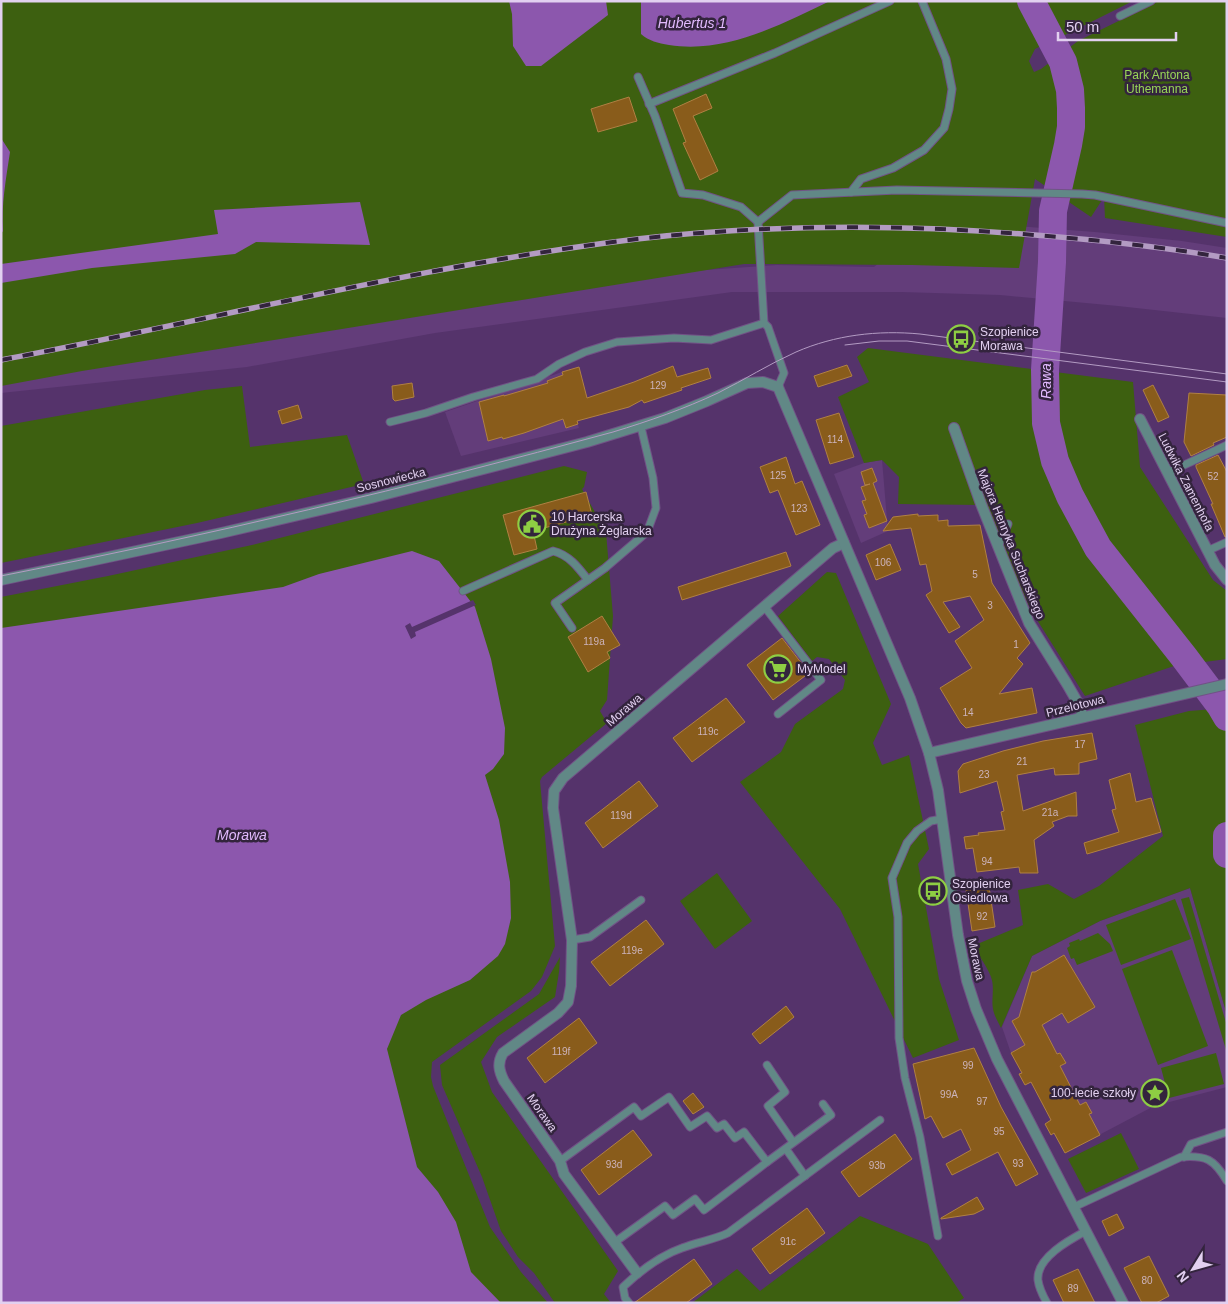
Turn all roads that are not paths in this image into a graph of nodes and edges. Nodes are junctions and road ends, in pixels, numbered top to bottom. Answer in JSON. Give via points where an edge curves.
{"nodes":[{"id":1,"x":890,"y":1,"type":"edge"},
{"id":2,"x":922,"y":1,"type":"edge"},
{"id":3,"x":1150,"y":1,"type":"edge"},
{"id":4,"x":1120,"y":16,"type":"dead end"},
{"id":5,"x":638,"y":77,"type":"dead end"},
{"id":6,"x":649,"y":104,"type":"junction"},
{"id":7,"x":851,"y":192,"type":"junction"},
{"id":8,"x":758,"y":222,"type":"junction"},
{"id":9,"x":1227,"y":223,"type":"edge"},
{"id":10,"x":764,"y":323,"type":"junction"},
{"id":11,"x":778,"y":387,"type":"junction"},
{"id":12,"x":1140,"y":419,"type":"dead end"},
{"id":13,"x":390,"y":422,"type":"dead end"},
{"id":14,"x":641,"y":427,"type":"junction"},
{"id":15,"x":954,"y":428,"type":"dead end"},
{"id":16,"x":1227,"y":445,"type":"edge"},
{"id":17,"x":1167,"y":473,"type":"junction"},
{"id":18,"x":1008,"y":524,"type":"dead end"},
{"id":19,"x":1227,"y":542,"type":"edge"},
{"id":20,"x":844,"y":543,"type":"junction"},
{"id":21,"x":998,"y":547,"type":"junction"},
{"id":22,"x":1207,"y":551,"type":"junction"},
{"id":23,"x":1,"y":580,"type":"edge"},
{"id":24,"x":588,"y":580,"type":"junction"},
{"id":25,"x":1227,"y":580,"type":"edge"},
{"id":26,"x":462,"y":591,"type":"dead end"},
{"id":27,"x":764,"y":606,"type":"junction"},
{"id":28,"x":572,"y":628,"type":"dead end"},
{"id":29,"x":1226,"y":684,"type":"edge"},
{"id":30,"x":778,"y":714,"type":"dead end"},
{"id":31,"x":1083,"y":717,"type":"junction"},
{"id":32,"x":929,"y":753,"type":"junction"},
{"id":33,"x":942,"y":819,"type":"junction"},
{"id":34,"x":641,"y":900,"type":"dead end"},
{"id":35,"x":572,"y":940,"type":"junction"},
{"id":36,"x":767,"y":1065,"type":"dead end"},
{"id":37,"x":823,"y":1104,"type":"dead end"},
{"id":38,"x":880,"y":1120,"type":"dead end"},
{"id":39,"x":1227,"y":1132,"type":"edge"},
{"id":40,"x":793,"y":1142,"type":"junction"},
{"id":41,"x":786,"y":1149,"type":"junction"},
{"id":42,"x":1184,"y":1157,"type":"junction"},
{"id":43,"x":560,"y":1161,"type":"junction"},
{"id":44,"x":767,"y":1162,"type":"junction"},
{"id":45,"x":806,"y":1176,"type":"junction"},
{"id":46,"x":1227,"y":1181,"type":"edge"},
{"id":47,"x":1074,"y":1207,"type":"junction"},
{"id":48,"x":1086,"y":1231,"type":"junction"},
{"id":49,"x":938,"y":1236,"type":"dead end"},
{"id":50,"x":615,"y":1242,"type":"junction"},
{"id":51,"x":638,"y":1273,"type":"junction"},
{"id":52,"x":629,"y":1303,"type":"edge"},
{"id":53,"x":1047,"y":1303,"type":"edge"},
{"id":54,"x":1123,"y":1303,"type":"edge"}],
"edges":[{"from":1,"to":6,"type":"lane"},
{"from":2,"to":7,"type":"lane","via":[[946,59],[952,89],[944,128],[924,150],[893,168],[861,179]]},
{"from":3,"to":4,"type":"lane"},
{"from":5,"to":6,"type":"lane"},
{"from":6,"to":8,"type":"lane","via":[[682,193],[703,195],[741,207]]},
{"from":7,"to":8,"type":"lane","via":[[792,195]]},
{"from":7,"to":9,"type":"lane","via":[[897,190],[1095,195]]},
{"from":8,"to":10,"type":"lane"},
{"from":10,"to":11,"type":"lane","via":[[784,373]]},
{"from":10,"to":13,"type":"lane","via":[[711,340],[674,338],[617,342],[567,360],[537,379]]},
{"from":11,"to":14,"type":"street","name":"Sosnowiecka","via":[[763,382],[747,383]]},
{"from":11,"to":20,"type":"street","name":"Morawa"},
{"from":12,"to":17,"type":"street","name":"Ludwika Zamenhofa"},
{"from":14,"to":23,"type":"street","name":"Sosnowiecka","via":[[302,514]]},
{"from":14,"to":24,"type":"lane","via":[[653,478],[656,508],[648,532]]},
{"from":15,"to":21,"type":"street","name":"Majora Henryka Sucharskiego"},
{"from":16,"to":17,"type":"lane"},
{"from":17,"to":22,"type":"street","name":"Ludwika Zamenhofa"},
{"from":18,"to":21,"type":"lane"},
{"from":19,"to":22,"type":"lane"},
{"from":20,"to":27,"type":"street","name":"Morawa","via":[[833,548]]},
{"from":20,"to":32,"type":"street","name":"Morawa","via":[[910,698]]},
{"from":21,"to":31,"type":"street","name":"Majora Henryka Sucharskiego","via":[[1029,623],[1075,697]]},
{"from":22,"to":25,"type":"street","name":"Ludwika Zamenhofa"},
{"from":24,"to":26,"type":"lane","via":[[564,553],[553,551]]},
{"from":24,"to":28,"type":"lane","via":[[555,603]]},
{"from":27,"to":30,"type":"lane","via":[[821,680]]},
{"from":27,"to":35,"type":"street","name":"Morawa","via":[[563,778],[554,791],[553,808]]},
{"from":29,"to":31,"type":"street","name":"Przelotowa"},
{"from":31,"to":32,"type":"street","name":"Przelotowa"},
{"from":32,"to":33,"type":"street","name":"Morawa"},
{"from":33,"to":47,"type":"street","name":"Morawa","via":[[958,935],[972,995],[997,1059]]},
{"from":33,"to":49,"type":"lane","via":[[931,821],[917,831],[907,843],[892,878],[898,917],[899,1038]]},
{"from":34,"to":35,"type":"lane","via":[[590,937]]},
{"from":35,"to":43,"type":"street","name":"Morawa","via":[[568,1002],[558,1013],[502,1053],[499,1059],[499,1071],[504,1081]]},
{"from":36,"to":40,"type":"lane","via":[[785,1092],[768,1106]]},
{"from":37,"to":40,"type":"lane","via":[[831,1115]]},
{"from":38,"to":45,"type":"lane"},
{"from":39,"to":42,"type":"lane","via":[[1191,1144]]},
{"from":40,"to":41,"type":"lane"},
{"from":41,"to":44,"type":"lane"},
{"from":41,"to":45,"type":"lane"},
{"from":42,"to":46,"type":"lane","via":[[1199,1156],[1214,1162]]},
{"from":42,"to":47,"type":"lane"},
{"from":43,"to":44,"type":"lane","via":[[634,1107],[641,1116],[669,1097],[690,1127],[707,1116],[717,1128],[724,1124],[735,1138],[744,1132]]},
{"from":43,"to":50,"type":"street","name":"Morawa","via":[[564,1174]]},
{"from":44,"to":50,"type":"lane","via":[[704,1210],[695,1199],[672,1215],[665,1206]]},
{"from":45,"to":51,"type":"lane","via":[[728,1234],[662,1257]]},
{"from":47,"to":48,"type":"street","name":"Morawa"},
{"from":48,"to":53,"type":"lane","via":[[1072,1238],[1040,1266],[1039,1287]]},
{"from":48,"to":54,"type":"street","name":"Morawa"},
{"from":50,"to":51,"type":"street","name":"Morawa"},
{"from":51,"to":52,"type":"lane","via":[[623,1287]]}]}
